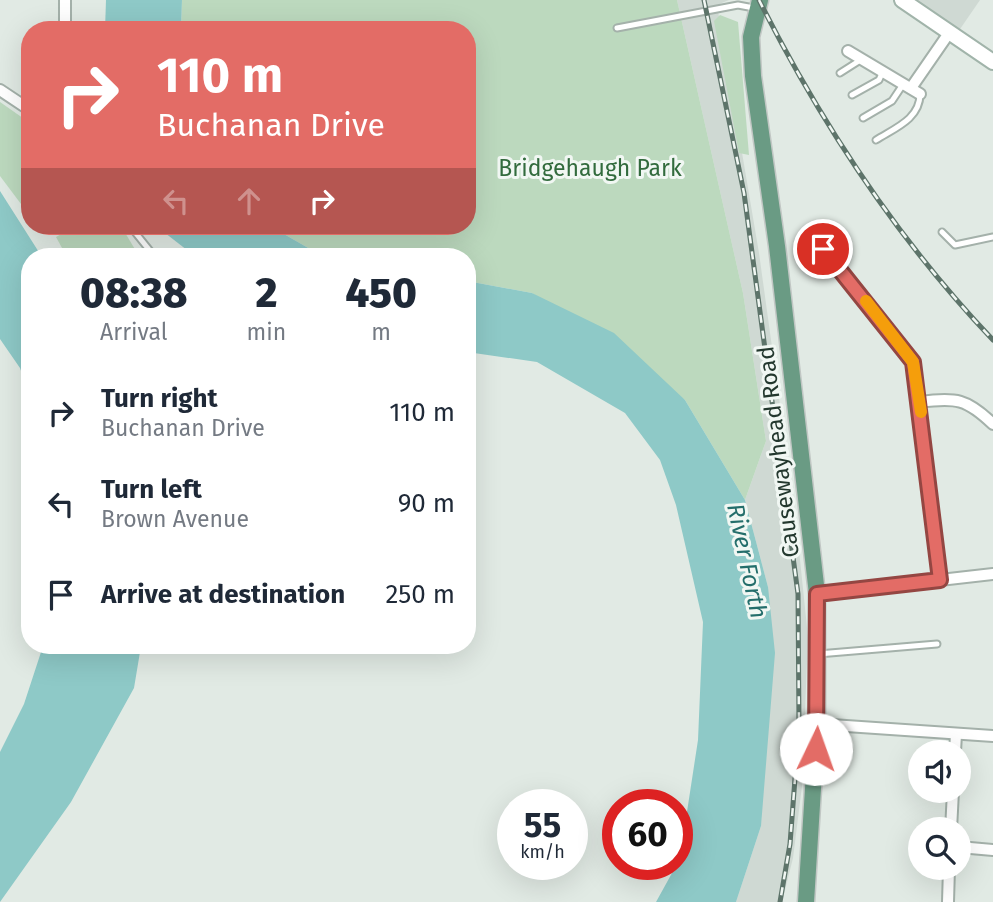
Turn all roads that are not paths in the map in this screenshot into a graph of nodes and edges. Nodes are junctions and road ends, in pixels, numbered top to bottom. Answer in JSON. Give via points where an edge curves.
{"nodes":[{"id":1,"x":65,"y":0,"type":"edge"},
{"id":2,"x":902,"y":0,"type":"edge"},
{"id":3,"x":737,"y":3,"type":"edge"},
{"id":4,"x":759,"y":5,"type":"edge"},
{"id":5,"x":65,"y":21,"type":"edge"},
{"id":6,"x":617,"y":28,"type":"dead end"},
{"id":7,"x":949,"y":33,"type":"junction"},
{"id":8,"x":848,"y":51,"type":"dead end"},
{"id":9,"x":862,"y":59,"type":"junction"},
{"id":10,"x":993,"y":62,"type":"edge"},
{"id":11,"x":883,"y":71,"type":"junction"},
{"id":12,"x":840,"y":73,"type":"dead end"},
{"id":13,"x":912,"y":88,"type":"junction"},
{"id":14,"x":0,"y":90,"type":"edge"},
{"id":15,"x":852,"y":95,"type":"dead end"},
{"id":16,"x":21,"y":104,"type":"edge"},
{"id":17,"x":863,"y":118,"type":"dead end"},
{"id":18,"x":876,"y":140,"type":"dead end"},
{"id":19,"x":942,"y":232,"type":"dead end"},
{"id":20,"x":993,"y":237,"type":"edge"},
{"id":21,"x":823,"y":249,"type":"dead end"},
{"id":22,"x":920,"y":402,"type":"junction"},
{"id":23,"x":993,"y":424,"type":"edge"},
{"id":24,"x":993,"y":574,"type":"edge"},
{"id":25,"x":940,"y":580,"type":"junction"},
{"id":26,"x":817,"y":594,"type":"junction"},
{"id":27,"x":937,"y":644,"type":"dead end"},
{"id":28,"x":818,"y":654,"type":"junction"},
{"id":29,"x":817,"y":724,"type":"junction"},
{"id":30,"x":956,"y":734,"type":"junction"},
{"id":31,"x":993,"y":736,"type":"edge"},
{"id":32,"x":956,"y":740,"type":"edge"},
{"id":33,"x":971,"y":847,"type":"edge"},
{"id":34,"x":993,"y":850,"type":"edge"},
{"id":35,"x":949,"y":880,"type":"edge"},
{"id":36,"x":806,"y":902,"type":"edge"},
{"id":37,"x":948,"y":902,"type":"edge"}],
"edges":[{"from":1,"to":5,"type":"street"},
{"from":2,"to":7,"type":"main road"},
{"from":3,"to":4,"type":"lane"},
{"from":3,"to":6,"type":"lane"},
{"from":4,"to":26,"type":"main road","name":"Causewayhead Road","via":[[751,37],[753,76]]},
{"from":7,"to":10,"type":"main road"},
{"from":7,"to":13,"type":"street"},
{"from":8,"to":9,"type":"street"},
{"from":9,"to":11,"type":"street"},
{"from":9,"to":12,"type":"lane"},
{"from":11,"to":13,"type":"street"},
{"from":11,"to":15,"type":"lane","via":[[879,80]]},
{"from":13,"to":17,"type":"lane"},
{"from":13,"to":18,"type":"lane","via":[[920,104],[910,120]]},
{"from":14,"to":16,"type":"street"},
{"from":19,"to":20,"type":"lane","via":[[955,244]]},
{"from":21,"to":22,"type":"street","via":[[907,350]]},
{"from":22,"to":23,"type":"street","via":[[967,402]]},
{"from":22,"to":25,"type":"street"},
{"from":24,"to":25,"type":"street"},
{"from":25,"to":26,"type":"street"},
{"from":26,"to":28,"type":"main road","name":"Causewayhead Road"},
{"from":27,"to":28,"type":"lane"},
{"from":28,"to":29,"type":"main road","name":"Causewayhead Road"},
{"from":29,"to":30,"type":"street"},
{"from":29,"to":36,"type":"main road","name":"Causewayhead Road"},
{"from":30,"to":31,"type":"street"},
{"from":30,"to":32,"type":"street"},
{"from":33,"to":34,"type":"street"},
{"from":35,"to":37,"type":"street"}]}
